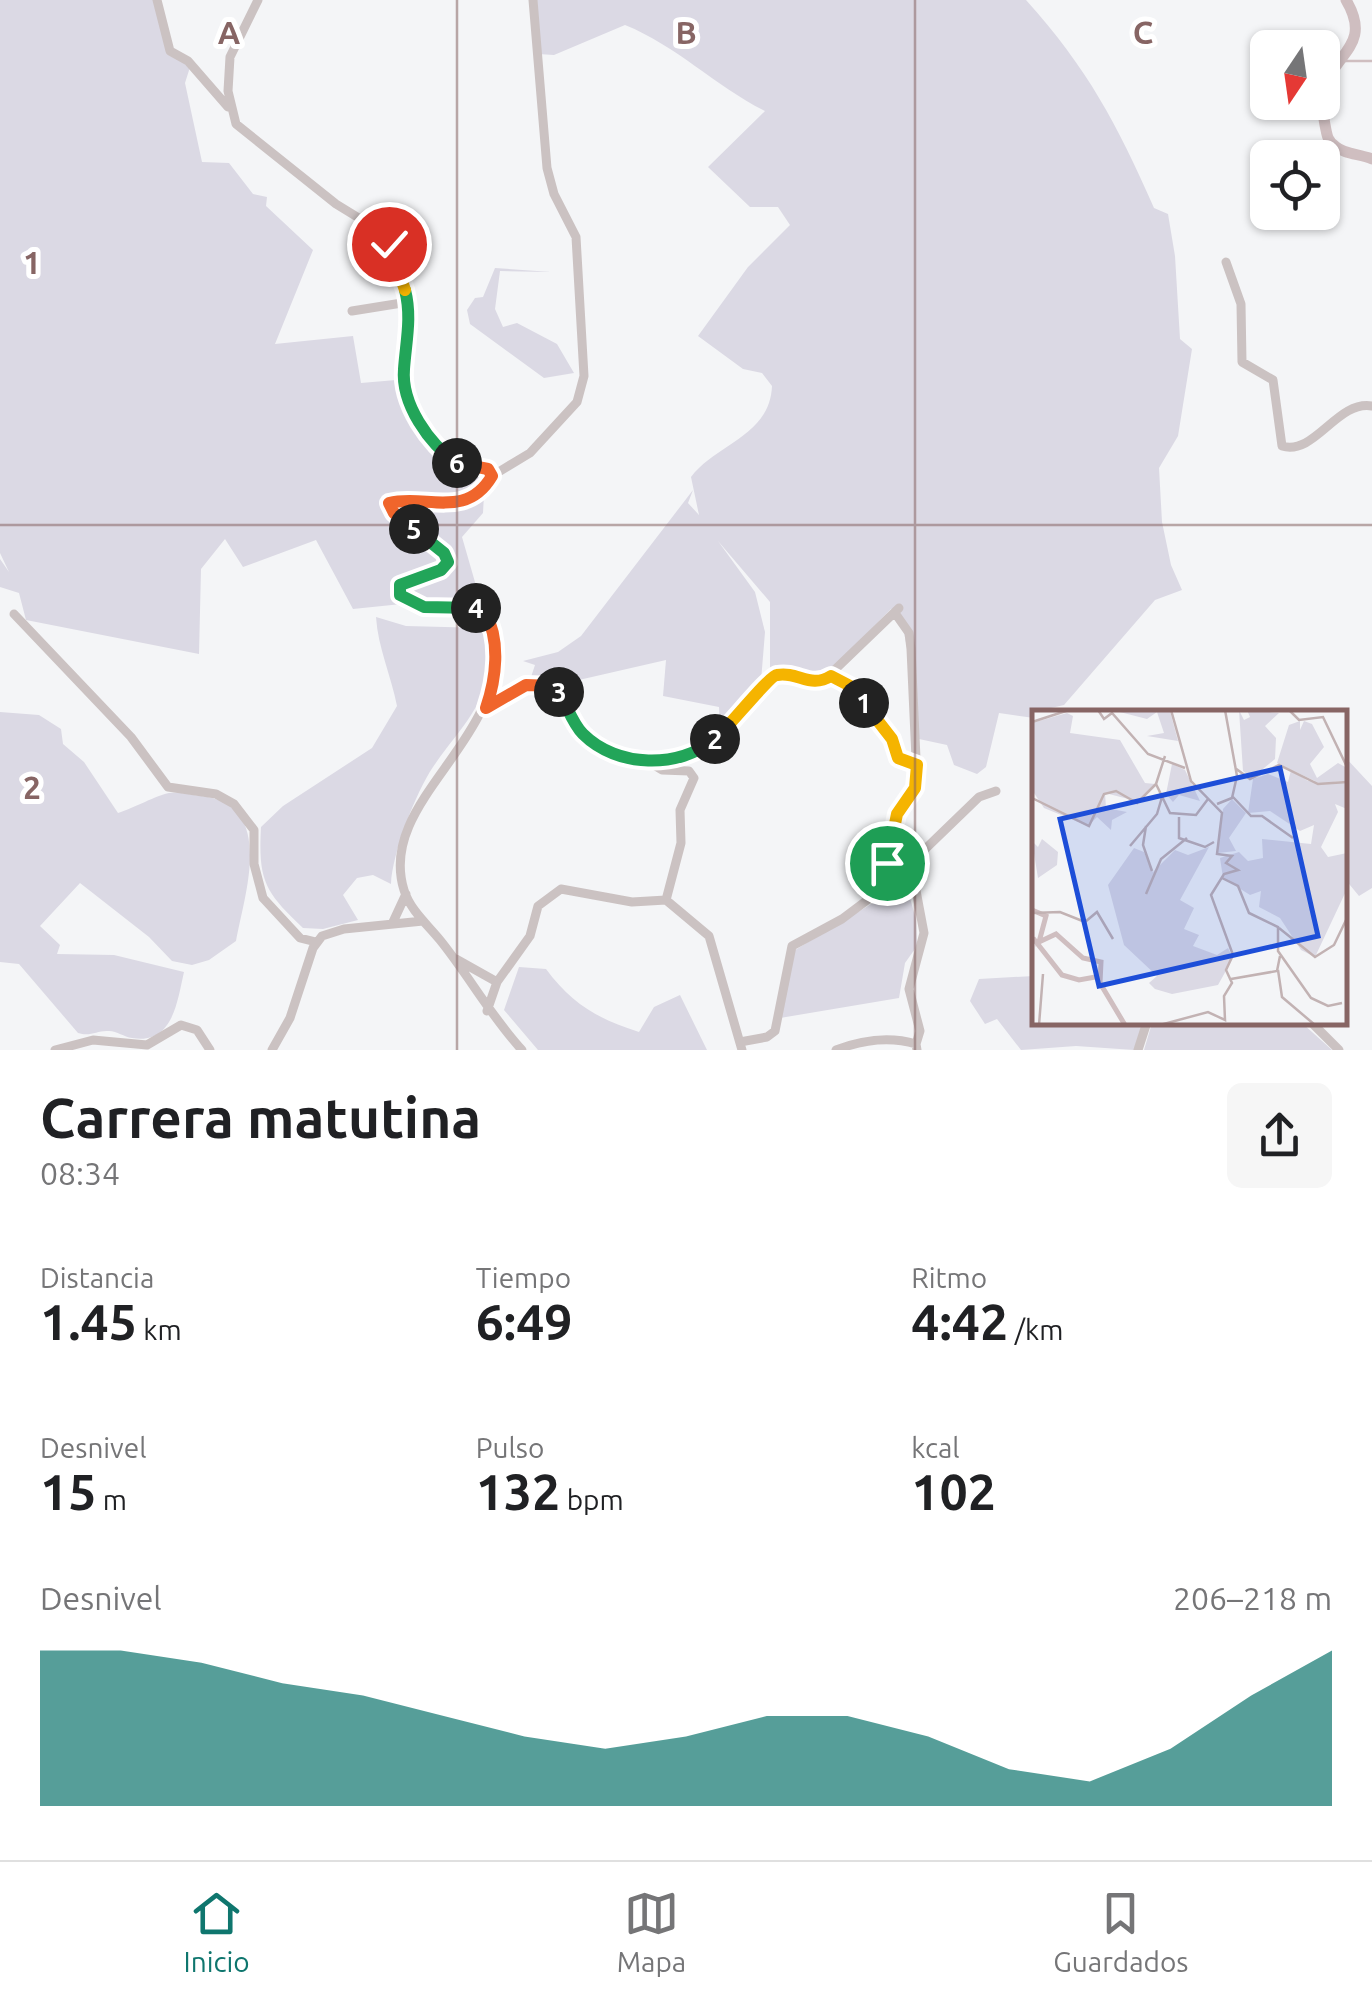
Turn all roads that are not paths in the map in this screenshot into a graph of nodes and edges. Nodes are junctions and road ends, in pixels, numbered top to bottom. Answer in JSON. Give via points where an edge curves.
{"nodes":[{"id":1,"x":157,"y":0,"type":"edge"},
{"id":2,"x":258,"y":0,"type":"edge"},
{"id":3,"x":533,"y":0,"type":"edge"},
{"id":4,"x":230,"y":110,"type":"junction"},
{"id":5,"x":1226,"y":262,"type":"dead end"},
{"id":6,"x":408,"y":302,"type":"junction"},
{"id":7,"x":352,"y":311,"type":"dead end"},
{"id":8,"x":1372,"y":406,"type":"edge"},
{"id":9,"x":492,"y":476,"type":"junction"},
{"id":10,"x":14,"y":614,"type":"dead end"},
{"id":11,"x":831,"y":676,"type":"junction"},
{"id":12,"x":486,"y":708,"type":"junction"},
{"id":13,"x":647,"y":761,"type":"junction"},
{"id":14,"x":917,"y":765,"type":"junction"},
{"id":15,"x":996,"y":791,"type":"dead end"},
{"id":16,"x":912,"y":863,"type":"junction"},
{"id":17,"x":406,"y":894,"type":"junction"},
{"id":18,"x":869,"y":896,"type":"junction"},
{"id":19,"x":666,"y":900,"type":"junction"},
{"id":20,"x":423,"y":920,"type":"junction"},
{"id":21,"x":392,"y":922,"type":"junction"},
{"id":22,"x":316,"y":942,"type":"junction"},
{"id":23,"x":451,"y":956,"type":"junction"},
{"id":24,"x":497,"y":982,"type":"junction"},
{"id":25,"x":486,"y":1011,"type":"junction"},
{"id":26,"x":1146,"y":1025,"type":"edge"},
{"id":27,"x":1314,"y":1025,"type":"edge"},
{"id":28,"x":741,"y":1046,"type":"edge"},
{"id":29,"x":917,"y":1047,"type":"edge"},
{"id":30,"x":54,"y":1050,"type":"edge"},
{"id":31,"x":210,"y":1050,"type":"edge"},
{"id":32,"x":272,"y":1050,"type":"edge"},
{"id":33,"x":522,"y":1050,"type":"edge"},
{"id":34,"x":836,"y":1050,"type":"edge"},
{"id":35,"x":1138,"y":1050,"type":"edge"},
{"id":36,"x":1339,"y":1050,"type":"edge"}],
"edges":[{"from":1,"to":4,"type":"street","via":[[170,51],[188,61]]},
{"from":2,"to":4,"type":"street","via":[[230,57]]},
{"from":3,"to":9,"type":"street","via":[[547,168],[576,236],[584,382],[578,402],[555,430]]},
{"from":4,"to":6,"type":"street","via":[[243,134],[380,230]]},
{"from":5,"to":8,"type":"street","via":[[1240,304],[1242,362],[1273,380],[1282,446],[1298,447],[1343,413]]},
{"from":6,"to":7,"type":"street"},
{"from":6,"to":9,"type":"street","via":[[403,373],[411,407],[453,461],[488,469]]},
{"from":9,"to":12,"type":"street","via":[[460,502],[389,503],[448,562],[400,585],[400,595],[424,607],[479,608],[489,619],[496,670]]},
{"from":10,"to":22,"type":"street","via":[[131,737],[168,786],[234,804],[254,830],[263,898],[300,938]]},
{"from":11,"to":13,"type":"street","via":[[814,683],[769,678],[748,708],[705,747]]},
{"from":11,"to":14,"type":"street","via":[[856,689],[898,758]]},
{"from":11,"to":14,"type":"street","via":[[897,610],[909,633]]},
{"from":12,"to":13,"type":"street","via":[[526,685],[553,686],[585,736]]},
{"from":12,"to":17,"type":"street","via":[[411,820],[401,865]]},
{"from":13,"to":19,"type":"street","via":[[694,778],[679,813],[681,842]]},
{"from":14,"to":18,"type":"street","via":[[915,788],[897,814],[890,857]]},
{"from":15,"to":16,"type":"street","via":[[979,797]]},
{"from":16,"to":18,"type":"street"},
{"from":16,"to":29,"type":"street","via":[[924,932],[909,989],[920,1032]]},
{"from":17,"to":20,"type":"street"},
{"from":17,"to":21,"type":"street"},
{"from":18,"to":28,"type":"street","via":[[792,946],[775,1031]]},
{"from":19,"to":24,"type":"street","via":[[632,902],[562,889],[548,894],[530,936]]},
{"from":19,"to":28,"type":"street","via":[[710,936]]},
{"from":20,"to":21,"type":"street"},
{"from":20,"to":23,"type":"street"},
{"from":21,"to":22,"type":"street","via":[[344,929]]},
{"from":22,"to":32,"type":"street"},
{"from":23,"to":24,"type":"street"},
{"from":23,"to":25,"type":"street"},
{"from":24,"to":25,"type":"street"},
{"from":25,"to":33,"type":"street"},
{"from":26,"to":35,"type":"street"},
{"from":27,"to":36,"type":"street"},
{"from":29,"to":34,"type":"street","via":[[865,1040]]},
{"from":30,"to":31,"type":"street","via":[[93,1040],[147,1045],[181,1025],[198,1030]]}]}
